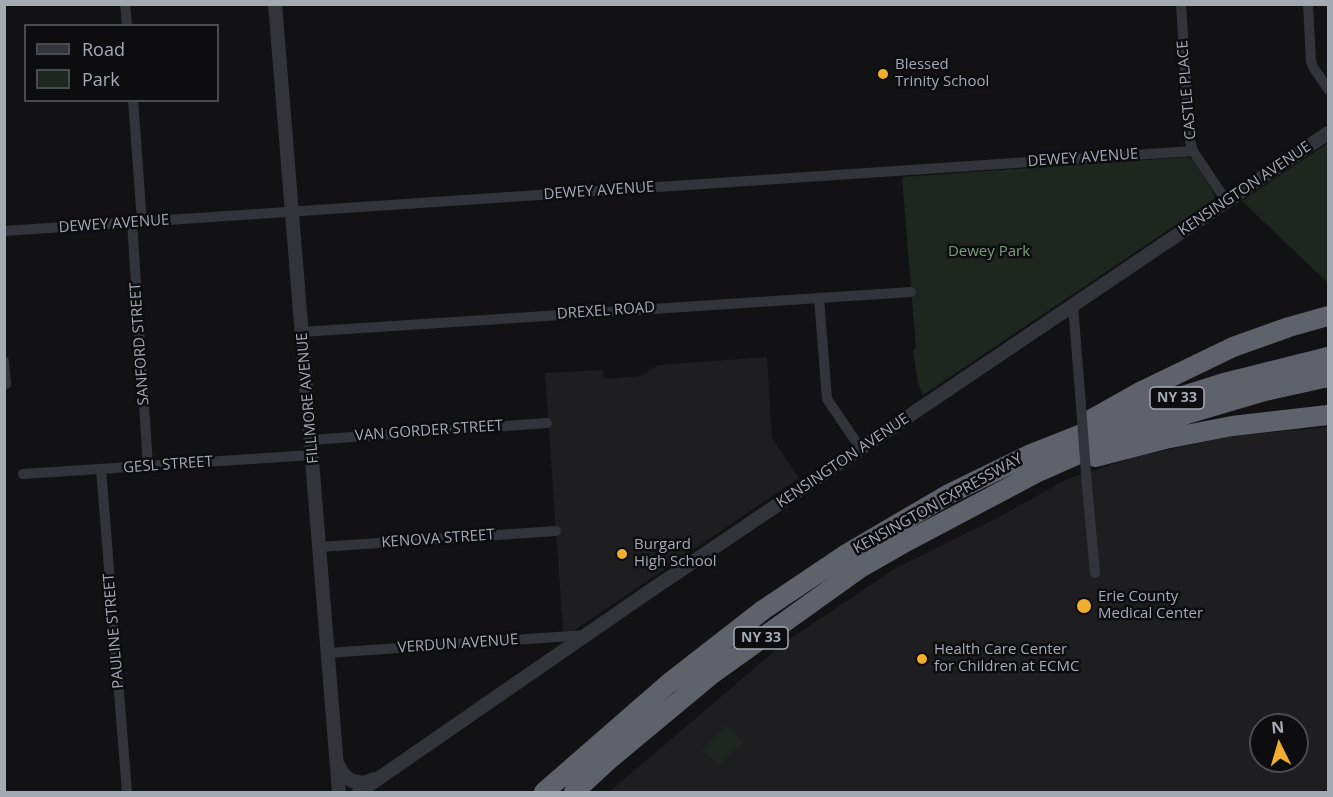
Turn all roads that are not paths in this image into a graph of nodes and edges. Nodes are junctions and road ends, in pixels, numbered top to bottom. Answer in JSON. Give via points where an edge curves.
{"nodes":[{"id":1,"x":125,"y":4,"type":"edge"},
{"id":2,"x":276,"y":4,"type":"edge"},
{"id":3,"x":1180,"y":4,"type":"edge"},
{"id":4,"x":1308,"y":4,"type":"edge"},
{"id":5,"x":127,"y":24,"type":"edge"},
{"id":6,"x":1329,"y":89,"type":"edge"},
{"id":7,"x":133,"y":102,"type":"edge"},
{"id":8,"x":1329,"y":133,"type":"edge"},
{"id":9,"x":1193,"y":151,"type":"junction"},
{"id":10,"x":1227,"y":202,"type":"junction"},
{"id":11,"x":292,"y":212,"type":"junction"},
{"id":12,"x":137,"y":222,"type":"junction"},
{"id":13,"x":4,"y":231,"type":"edge"},
{"id":14,"x":911,"y":292,"type":"dead end"},
{"id":15,"x":819,"y":298,"type":"junction"},
{"id":16,"x":1073,"y":306,"type":"junction"},
{"id":17,"x":1329,"y":316,"type":"edge"},
{"id":18,"x":302,"y":332,"type":"junction"},
{"id":19,"x":1329,"y":357,"type":"edge"},
{"id":20,"x":4,"y":361,"type":"edge"},
{"id":21,"x":1329,"y":377,"type":"edge"},
{"id":22,"x":6,"y":384,"type":"dead end"},
{"id":23,"x":1329,"y":415,"type":"edge"},
{"id":24,"x":547,"y":423,"type":"dead end"},
{"id":25,"x":311,"y":440,"type":"junction"},
{"id":26,"x":861,"y":449,"type":"junction"},
{"id":27,"x":1031,"y":454,"type":"junction"},
{"id":28,"x":312,"y":455,"type":"junction"},
{"id":29,"x":148,"y":466,"type":"junction"},
{"id":30,"x":101,"y":469,"type":"junction"},
{"id":31,"x":1040,"y":471,"type":"junction"},
{"id":32,"x":23,"y":474,"type":"dead end"},
{"id":33,"x":556,"y":531,"type":"dead end"},
{"id":34,"x":320,"y":547,"type":"junction"},
{"id":35,"x":1095,"y":573,"type":"dead end"},
{"id":36,"x":588,"y":634,"type":"junction"},
{"id":37,"x":328,"y":653,"type":"junction"},
{"id":38,"x":337,"y":763,"type":"junction"},
{"id":39,"x":383,"y":776,"type":"junction"},
{"id":40,"x":127,"y":792,"type":"edge"},
{"id":41,"x":339,"y":792,"type":"edge"},
{"id":42,"x":359,"y":792,"type":"edge"},
{"id":43,"x":544,"y":792,"type":"edge"},
{"id":44,"x":574,"y":792,"type":"edge"}],
"edges":[{"from":1,"to":5,"type":"street"},
{"from":2,"to":11,"type":"street","name":"FILLMORE AVENUE"},
{"from":3,"to":9,"type":"street","name":"CASTLE PLACE"},
{"from":4,"to":6,"type":"street","via":[[1311,61]]},
{"from":7,"to":12,"type":"street","name":"SANFORD STREET"},
{"from":8,"to":10,"type":"street","name":"KENSINGTON AVENUE"},
{"from":9,"to":10,"type":"street","name":"CASTLE PLACE"},
{"from":9,"to":11,"type":"street","name":"DEWEY AVENUE"},
{"from":10,"to":16,"type":"street","name":"KENSINGTON AVENUE"},
{"from":11,"to":12,"type":"street","name":"DEWEY AVENUE"},
{"from":11,"to":18,"type":"street","name":"FILLMORE AVENUE"},
{"from":12,"to":13,"type":"street","name":"DEWEY AVENUE"},
{"from":12,"to":29,"type":"street","name":"SANFORD STREET"},
{"from":14,"to":15,"type":"street","name":"DREXEL ROAD"},
{"from":15,"to":18,"type":"street","name":"DREXEL ROAD"},
{"from":15,"to":26,"type":"street","via":[[827,399]]},
{"from":16,"to":26,"type":"street","name":"KENSINGTON AVENUE"},
{"from":16,"to":35,"type":"street","bridge":true},
{"from":17,"to":27,"type":"highway","via":[[1233,347],[1140,392]]},
{"from":18,"to":25,"type":"street","name":"FILLMORE AVENUE"},
{"from":19,"to":27,"type":"highway","name":"KENSINGTON EXPRESSWAY","number":"NY 33","via":[[1160,403]]},
{"from":20,"to":22,"type":"street"},
{"from":21,"to":31,"type":"highway","name":"KENSINGTON EXPRESSWAY","number":"NY 33","via":[[1187,414],[1115,438]]},
{"from":23,"to":31,"type":"highway","via":[[1199,432]]},
{"from":24,"to":25,"type":"street","name":"VAN GORDER STREET"},
{"from":25,"to":28,"type":"street","name":"FILLMORE AVENUE"},
{"from":26,"to":36,"type":"street","name":"KENSINGTON AVENUE"},
{"from":27,"to":43,"type":"highway","name":"KENSINGTON EXPRESSWAY","number":"NY 33","via":[[896,524],[762,610],[668,684]]},
{"from":28,"to":29,"type":"street","name":"GESL STREET"},
{"from":28,"to":34,"type":"street","name":"FILLMORE AVENUE"},
{"from":29,"to":30,"type":"street","name":"GESL STREET"},
{"from":30,"to":32,"type":"street","name":"GESL STREET"},
{"from":30,"to":40,"type":"street","name":"PAULINE STREET"},
{"from":31,"to":44,"type":"highway","name":"KENSINGTON EXPRESSWAY","number":"NY 33","via":[[860,568],[712,674]]},
{"from":33,"to":34,"type":"street","name":"KENOVA STREET"},
{"from":34,"to":37,"type":"street","name":"FILLMORE AVENUE"},
{"from":36,"to":37,"type":"street","name":"VERDUN AVENUE"},
{"from":36,"to":39,"type":"street","name":"KENSINGTON AVENUE"},
{"from":37,"to":38,"type":"street","name":"FILLMORE AVENUE"},
{"from":38,"to":39,"type":"street","via":[[352,781],[363,783]]},
{"from":38,"to":41,"type":"street","name":"FILLMORE AVENUE"},
{"from":39,"to":42,"type":"street","name":"KENSINGTON AVENUE"}]}
